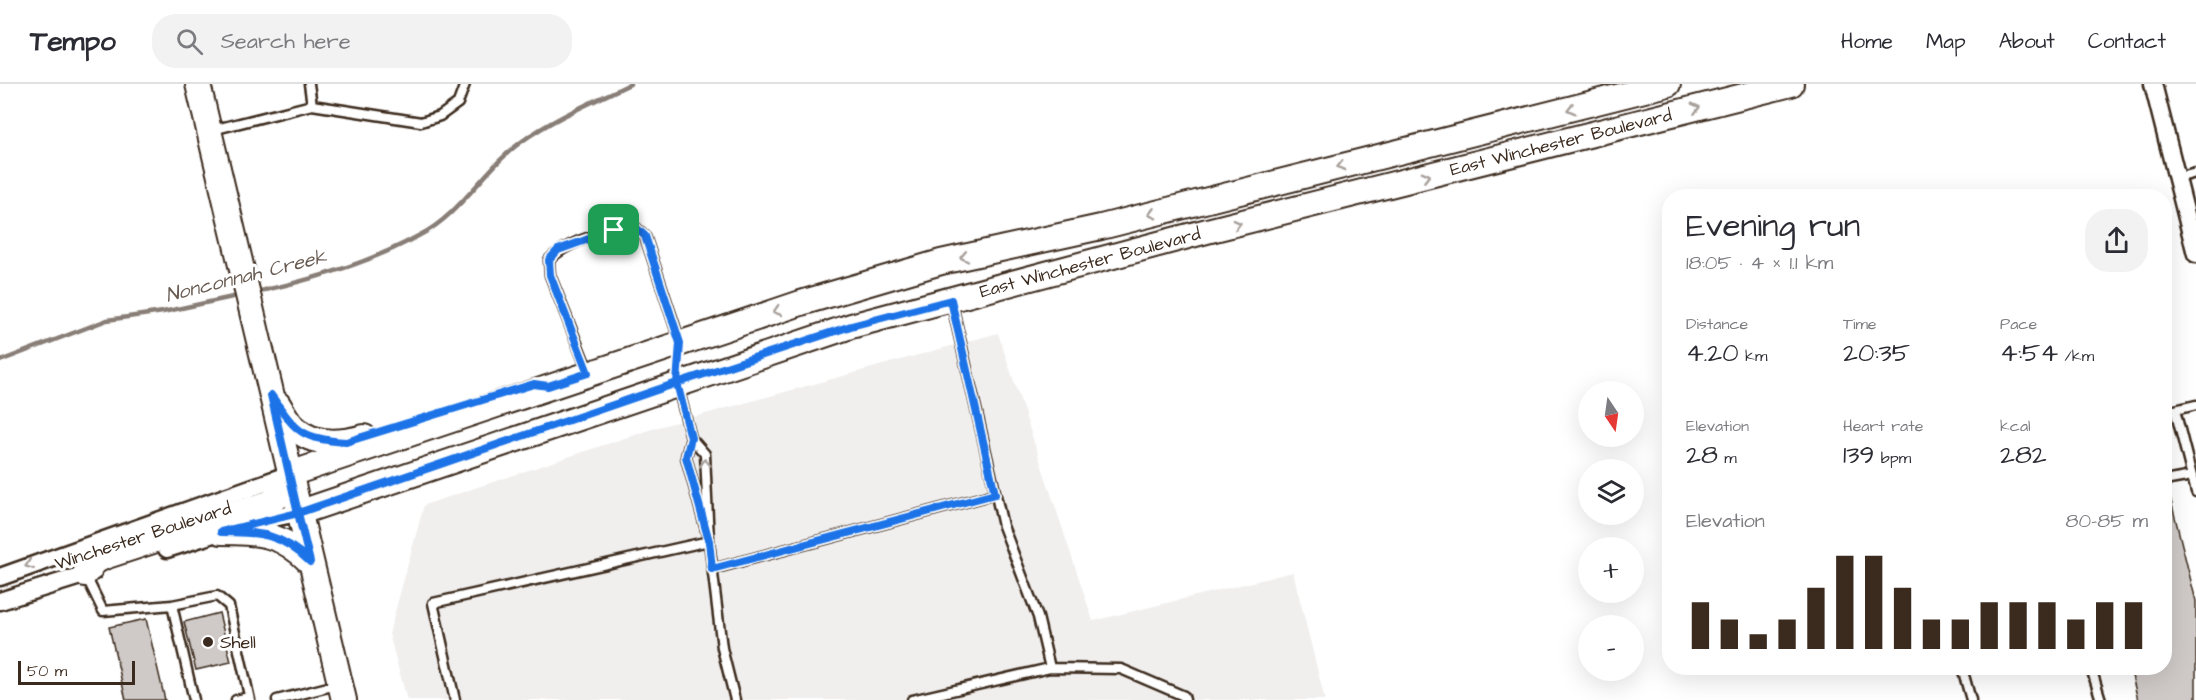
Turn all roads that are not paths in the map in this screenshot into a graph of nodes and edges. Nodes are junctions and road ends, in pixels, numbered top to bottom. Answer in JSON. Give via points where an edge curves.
{"nodes":[{"id":1,"x":198,"y":84,"type":"edge"},
{"id":2,"x":309,"y":84,"type":"edge"},
{"id":3,"x":465,"y":84,"type":"edge"},
{"id":4,"x":1668,"y":84,"type":"edge"},
{"id":5,"x":1791,"y":84,"type":"edge"},
{"id":6,"x":2153,"y":84,"type":"edge"},
{"id":7,"x":312,"y":105,"type":"junction"},
{"id":8,"x":209,"y":131,"type":"junction"},
{"id":9,"x":2196,"y":173,"type":"edge"},
{"id":10,"x":2177,"y":178,"type":"junction"},
{"id":11,"x":2191,"y":210,"type":"edge"},
{"id":12,"x":2196,"y":254,"type":"edge"},
{"id":13,"x":951,"y":300,"type":"junction"},
{"id":14,"x":680,"y":343,"type":"junction"},
{"id":15,"x":588,"y":373,"type":"junction"},
{"id":16,"x":677,"y":383,"type":"junction"},
{"id":17,"x":548,"y":386,"type":"junction"},
{"id":18,"x":271,"y":395,"type":"junction"},
{"id":19,"x":2196,"y":405,"type":"edge"},
{"id":20,"x":2175,"y":410,"type":"junction"},
{"id":21,"x":2172,"y":411,"type":"edge"},
{"id":22,"x":691,"y":438,"type":"junction"},
{"id":23,"x":290,"y":474,"type":"junction"},
{"id":24,"x":2192,"y":476,"type":"junction"},
{"id":25,"x":2172,"y":480,"type":"edge"},
{"id":26,"x":2196,"y":492,"type":"edge"},
{"id":27,"x":995,"y":494,"type":"junction"},
{"id":28,"x":298,"y":513,"type":"junction"},
{"id":29,"x":221,"y":532,"type":"junction"},
{"id":30,"x":709,"y":541,"type":"junction"},
{"id":31,"x":310,"y":562,"type":"junction"},
{"id":32,"x":712,"y":569,"type":"junction"},
{"id":33,"x":85,"y":574,"type":"junction"},
{"id":34,"x":0,"y":577,"type":"edge"},
{"id":35,"x":0,"y":601,"type":"edge"},
{"id":36,"x":172,"y":604,"type":"junction"},
{"id":37,"x":1050,"y":668,"type":"junction"},
{"id":38,"x":1964,"y":675,"type":"edge"},
{"id":39,"x":2093,"y":675,"type":"edge"},
{"id":40,"x":342,"y":692,"type":"edge"},
{"id":41,"x":249,"y":699,"type":"edge"},
{"id":42,"x":195,"y":700,"type":"edge"},
{"id":43,"x":236,"y":700,"type":"edge"},
{"id":44,"x":277,"y":700,"type":"edge"},
{"id":45,"x":455,"y":700,"type":"edge"},
{"id":46,"x":735,"y":700,"type":"edge"},
{"id":47,"x":912,"y":700,"type":"edge"},
{"id":48,"x":1185,"y":700,"type":"edge"},
{"id":49,"x":1971,"y":700,"type":"edge"},
{"id":50,"x":2100,"y":700,"type":"edge"}],
"edges":[{"from":1,"to":8,"type":"main road"},
{"from":2,"to":7,"type":"lane"},
{"from":3,"to":7,"type":"lane","via":[[458,103],[440,116],[422,122]]},
{"from":4,"to":14,"type":"main road","name":"East Winchester Boulevard","one_way":true,"via":[[1101,227],[941,262]]},
{"from":13,"to":5,"type":"main road","name":"East Winchester Boulevard","one_way":true,"via":[[1218,228]]},
{"from":6,"to":10,"type":"street"},
{"from":7,"to":8,"type":"lane"},
{"from":8,"to":18,"type":"main road"},
{"from":9,"to":10,"type":"lane"},
{"from":10,"to":11,"type":"street"},
{"from":11,"to":12,"type":"street"},
{"from":13,"to":16,"type":"main road","name":"East Winchester Boulevard","via":[[851,326]]},
{"from":13,"to":27,"type":"lane"},
{"from":14,"to":15,"type":"main road","name":"East Winchester Boulevard"},
{"from":14,"to":15,"type":"lane","via":[[645,236],[634,226],[614,230],[558,250],[549,260],[550,275]]},
{"from":14,"to":16,"type":"main road"},
{"from":15,"to":17,"type":"main road","name":"East Winchester Boulevard"},
{"from":16,"to":22,"type":"lane"},
{"from":16,"to":28,"type":"main road","name":"East Winchester Boulevard"},
{"from":17,"to":18,"type":"main road","via":[[534,384],[346,442],[319,441],[295,429]]},
{"from":17,"to":23,"type":"main road","name":"East Winchester Boulevard"},
{"from":17,"to":28,"type":"main road","via":[[473,424],[315,478],[301,494]]},
{"from":18,"to":23,"type":"main road"},
{"from":19,"to":20,"type":"lane"},
{"from":20,"to":21,"type":"lane"},
{"from":20,"to":24,"type":"lane"},
{"from":22,"to":30,"type":"lane","via":[[686,457]]},
{"from":30,"to":22,"type":"lane","one_way":true,"via":[[705,454]]},
{"from":23,"to":28,"type":"main road"},
{"from":23,"to":33,"type":"main road","via":[[279,496],[269,503],[104,557],[91,564]]},
{"from":23,"to":34,"type":"street","name":"Winchester Boulevard","one_way":true},
{"from":24,"to":25,"type":"lane"},
{"from":24,"to":26,"type":"lane"},
{"from":27,"to":32,"type":"lane"},
{"from":27,"to":37,"type":"lane","via":[[1003,526],[1038,617]]},
{"from":28,"to":29,"type":"street","name":"Winchester Boulevard"},
{"from":28,"to":31,"type":"main road"},
{"from":29,"to":31,"type":"main road","via":[[268,534],[297,549]]},
{"from":29,"to":33,"type":"street","name":"Winchester Boulevard"},
{"from":30,"to":32,"type":"lane"},
{"from":30,"to":45,"type":"lane","via":[[433,603]]},
{"from":31,"to":40,"type":"main road"},
{"from":32,"to":46,"type":"lane","via":[[722,648]]},
{"from":33,"to":35,"type":"street","name":"Winchester Boulevard"},
{"from":33,"to":36,"type":"lane","via":[[103,611]]},
{"from":36,"to":41,"type":"lane","via":[[217,596],[229,606]]},
{"from":36,"to":42,"type":"lane"},
{"from":37,"to":47,"type":"lane"},
{"from":37,"to":48,"type":"lane","via":[[1121,669],[1184,696]]},
{"from":38,"to":49,"type":"lane"},
{"from":39,"to":50,"type":"lane"},
{"from":40,"to":44,"type":"lane"},
{"from":41,"to":43,"type":"lane"}]}
